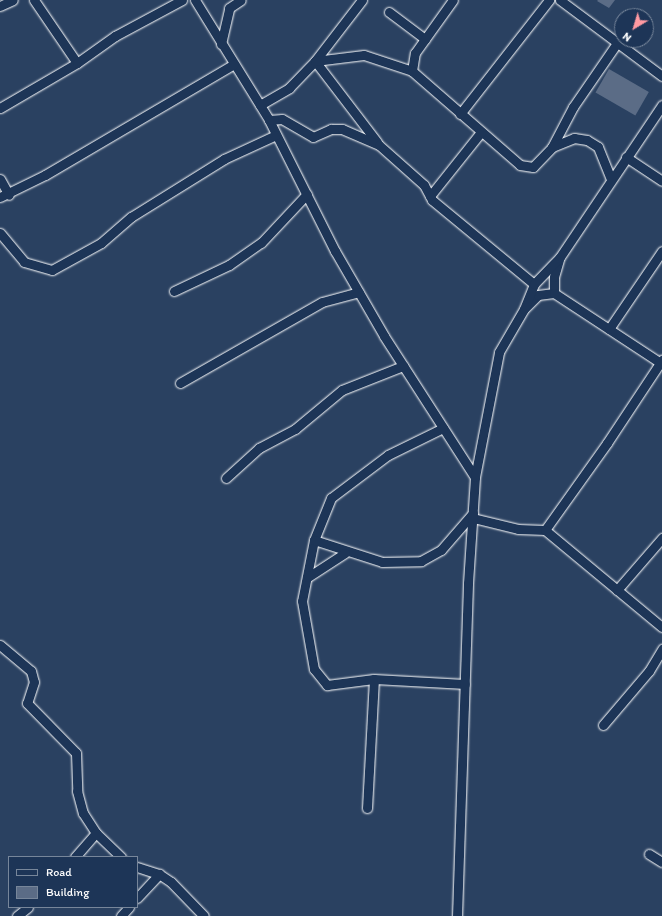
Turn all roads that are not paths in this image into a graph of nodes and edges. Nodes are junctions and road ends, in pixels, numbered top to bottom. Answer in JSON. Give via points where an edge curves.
{"nodes":[{"id":1,"x":14,"y":0,"type":"edge"},
{"id":2,"x":34,"y":0,"type":"edge"},
{"id":3,"x":182,"y":0,"type":"edge"},
{"id":4,"x":195,"y":0,"type":"edge"},
{"id":5,"x":240,"y":0,"type":"edge"},
{"id":6,"x":362,"y":0,"type":"edge"},
{"id":7,"x":453,"y":0,"type":"edge"},
{"id":8,"x":549,"y":0,"type":"edge"},
{"id":9,"x":560,"y":0,"type":"edge"},
{"id":10,"x":0,"y":6,"type":"edge"},
{"id":11,"x":388,"y":12,"type":"dead end"},
{"id":12,"x":425,"y":39,"type":"junction"},
{"id":13,"x":614,"y":41,"type":"edge"},
{"id":14,"x":221,"y":44,"type":"junction"},
{"id":15,"x":614,"y":47,"type":"edge"},
{"id":16,"x":624,"y":48,"type":"edge"},
{"id":17,"x":315,"y":61,"type":"junction"},
{"id":18,"x":77,"y":63,"type":"junction"},
{"id":19,"x":234,"y":64,"type":"junction"},
{"id":20,"x":412,"y":71,"type":"junction"},
{"id":21,"x":662,"y":76,"type":"edge"},
{"id":22,"x":260,"y":105,"type":"junction"},
{"id":23,"x":662,"y":105,"type":"edge"},
{"id":24,"x":0,"y":108,"type":"edge"},
{"id":25,"x":460,"y":114,"type":"junction"},
{"id":26,"x":269,"y":120,"type":"junction"},
{"id":27,"x":480,"y":132,"type":"junction"},
{"id":28,"x":276,"y":135,"type":"junction"},
{"id":29,"x":379,"y":145,"type":"junction"},
{"id":30,"x":552,"y":147,"type":"junction"},
{"id":31,"x":626,"y":157,"type":"junction"},
{"id":32,"x":0,"y":179,"type":"edge"},
{"id":33,"x":611,"y":180,"type":"junction"},
{"id":34,"x":662,"y":181,"type":"edge"},
{"id":35,"x":307,"y":194,"type":"junction"},
{"id":36,"x":4,"y":196,"type":"edge"},
{"id":37,"x":430,"y":196,"type":"junction"},
{"id":38,"x":0,"y":233,"type":"edge"},
{"id":39,"x":662,"y":251,"type":"edge"},
{"id":40,"x":560,"y":257,"type":"junction"},
{"id":41,"x":534,"y":284,"type":"junction"},
{"id":42,"x":174,"y":291,"type":"dead end"},
{"id":43,"x":359,"y":292,"type":"junction"},
{"id":44,"x":554,"y":293,"type":"junction"},
{"id":45,"x":524,"y":309,"type":"junction"},
{"id":46,"x":609,"y":329,"type":"junction"},
{"id":47,"x":661,"y":362,"type":"edge"},
{"id":48,"x":403,"y":366,"type":"junction"},
{"id":49,"x":180,"y":383,"type":"dead end"},
{"id":50,"x":443,"y":428,"type":"junction"},
{"id":51,"x":475,"y":477,"type":"junction"},
{"id":52,"x":226,"y":478,"type":"dead end"},
{"id":53,"x":473,"y":516,"type":"junction"},
{"id":54,"x":545,"y":530,"type":"junction"},
{"id":55,"x":662,"y":538,"type":"edge"},
{"id":56,"x":314,"y":540,"type":"junction"},
{"id":57,"x":345,"y":552,"type":"junction"},
{"id":58,"x":308,"y":577,"type":"junction"},
{"id":59,"x":617,"y":590,"type":"junction"},
{"id":60,"x":662,"y":627,"type":"edge"},
{"id":61,"x":0,"y":645,"type":"edge"},
{"id":62,"x":662,"y":649,"type":"edge"},
{"id":63,"x":374,"y":679,"type":"junction"},
{"id":64,"x":465,"y":684,"type":"junction"},
{"id":65,"x":603,"y":725,"type":"dead end"},
{"id":66,"x":367,"y":808,"type":"dead end"},
{"id":67,"x":96,"y":833,"type":"junction"},
{"id":68,"x":649,"y":854,"type":"dead end"},
{"id":69,"x":76,"y":856,"type":"edge"},
{"id":70,"x":121,"y":856,"type":"edge"},
{"id":71,"x":662,"y":862,"type":"edge"},
{"id":72,"x":138,"y":867,"type":"edge"},
{"id":73,"x":159,"y":874,"type":"junction"},
{"id":74,"x":138,"y":897,"type":"edge"},
{"id":75,"x":27,"y":908,"type":"edge"},
{"id":76,"x":128,"y":908,"type":"edge"},
{"id":77,"x":17,"y":916,"type":"edge"},
{"id":78,"x":121,"y":916,"type":"edge"},
{"id":79,"x":204,"y":916,"type":"edge"},
{"id":80,"x":457,"y":916,"type":"edge"}],
"edges":[{"from":1,"to":10,"type":"street"},
{"from":2,"to":18,"type":"street"},
{"from":3,"to":18,"type":"street","via":[[115,36]]},
{"from":4,"to":14,"type":"street"},
{"from":5,"to":14,"type":"street","via":[[228,8]]},
{"from":6,"to":17,"type":"street"},
{"from":7,"to":12,"type":"street"},
{"from":8,"to":25,"type":"street"},
{"from":9,"to":13,"type":"street"},
{"from":11,"to":12,"type":"street"},
{"from":12,"to":20,"type":"street","via":[[415,53]]},
{"from":14,"to":19,"type":"street"},
{"from":15,"to":30,"type":"street","via":[[573,107]]},
{"from":16,"to":21,"type":"street"},
{"from":17,"to":20,"type":"street","via":[[364,55]]},
{"from":17,"to":22,"type":"street","via":[[288,88]]},
{"from":17,"to":29,"type":"street"},
{"from":18,"to":24,"type":"street"},
{"from":19,"to":22,"type":"street"},
{"from":19,"to":36,"type":"street"},
{"from":20,"to":25,"type":"street"},
{"from":22,"to":26,"type":"street"},
{"from":23,"to":31,"type":"street"},
{"from":25,"to":27,"type":"street"},
{"from":26,"to":28,"type":"street"},
{"from":26,"to":29,"type":"street","via":[[282,119],[313,137],[331,129],[342,129]]},
{"from":27,"to":30,"type":"street","via":[[520,165],[527,167],[540,162]]},
{"from":27,"to":37,"type":"street"},
{"from":28,"to":35,"type":"street"},
{"from":28,"to":38,"type":"street","via":[[224,159],[131,217],[101,243],[52,270],[24,262]]},
{"from":29,"to":37,"type":"street","via":[[424,185]]},
{"from":30,"to":33,"type":"street","via":[[574,138],[587,140],[598,147]]},
{"from":31,"to":33,"type":"street"},
{"from":31,"to":34,"type":"street"},
{"from":32,"to":36,"type":"street"},
{"from":33,"to":40,"type":"street"},
{"from":35,"to":42,"type":"street","via":[[261,243],[229,265]]},
{"from":35,"to":43,"type":"street"},
{"from":37,"to":41,"type":"street"},
{"from":39,"to":46,"type":"street"},
{"from":40,"to":41,"type":"street"},
{"from":40,"to":44,"type":"street","via":[[554,277]]},
{"from":41,"to":45,"type":"street"},
{"from":43,"to":48,"type":"street"},
{"from":43,"to":49,"type":"street","via":[[322,302]]},
{"from":44,"to":45,"type":"street","via":[[538,295]]},
{"from":44,"to":46,"type":"street"},
{"from":45,"to":51,"type":"street","via":[[499,352]]},
{"from":46,"to":47,"type":"street"},
{"from":47,"to":54,"type":"street","via":[[608,443]]},
{"from":48,"to":50,"type":"street"},
{"from":48,"to":52,"type":"street","via":[[342,390],[294,429],[259,448]]},
{"from":50,"to":51,"type":"street"},
{"from":50,"to":56,"type":"street","via":[[388,454],[354,478],[331,498]]},
{"from":51,"to":53,"type":"street"},
{"from":53,"to":54,"type":"street","via":[[518,529]]},
{"from":53,"to":57,"type":"street","via":[[441,550],[421,561],[382,562]]},
{"from":53,"to":64,"type":"street"},
{"from":54,"to":59,"type":"street"},
{"from":55,"to":59,"type":"street"},
{"from":56,"to":57,"type":"street"},
{"from":56,"to":58,"type":"street"},
{"from":57,"to":58,"type":"street"},
{"from":58,"to":63,"type":"street","via":[[303,591],[303,612],[314,669],[320,680],[327,685],[344,685]]},
{"from":59,"to":60,"type":"street"},
{"from":61,"to":67,"type":"street","via":[[31,671],[34,682],[27,703],[76,753],[77,792],[83,813]]},
{"from":62,"to":65,"type":"street","via":[[649,671]]},
{"from":63,"to":64,"type":"street"},
{"from":63,"to":66,"type":"street"},
{"from":64,"to":80,"type":"street"},
{"from":67,"to":69,"type":"street"},
{"from":67,"to":70,"type":"street"},
{"from":68,"to":71,"type":"street"},
{"from":72,"to":73,"type":"street"},
{"from":73,"to":74,"type":"street"},
{"from":73,"to":79,"type":"street","via":[[171,882]]},
{"from":75,"to":77,"type":"street"},
{"from":76,"to":78,"type":"street"}]}
